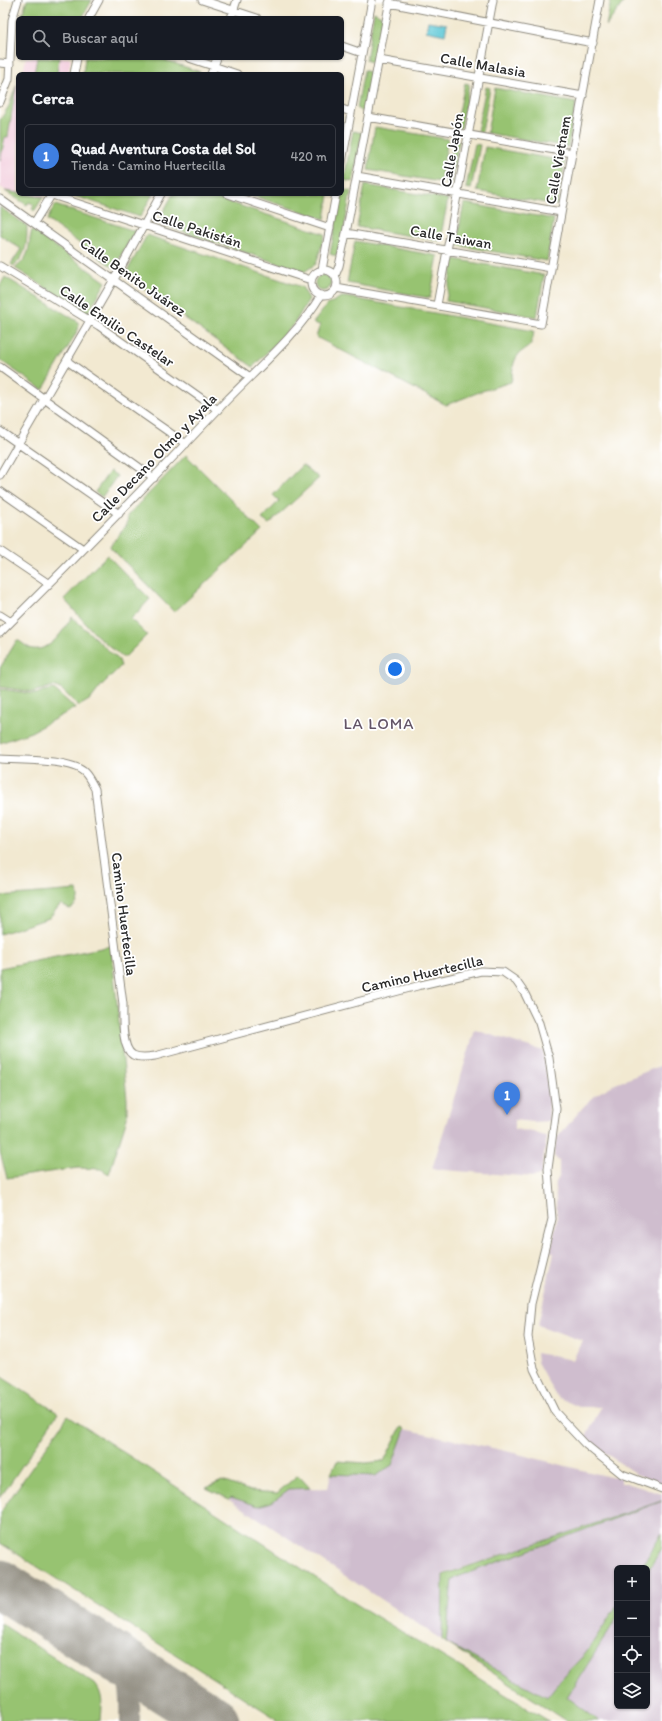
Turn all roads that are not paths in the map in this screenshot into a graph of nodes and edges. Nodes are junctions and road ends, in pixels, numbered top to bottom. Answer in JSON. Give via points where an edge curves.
{"nodes":[{"id":1,"x":18,"y":0,"type":"edge"},
{"id":2,"x":99,"y":0,"type":"edge"},
{"id":3,"x":202,"y":0,"type":"edge"},
{"id":4,"x":237,"y":0,"type":"edge"},
{"id":5,"x":372,"y":0,"type":"edge"},
{"id":6,"x":493,"y":0,"type":"edge"},
{"id":7,"x":600,"y":0,"type":"edge"},
{"id":8,"x":390,"y":1,"type":"edge"},
{"id":9,"x":234,"y":10,"type":"junction"},
{"id":10,"x":90,"y":16,"type":"edge"},
{"id":11,"x":232,"y":16,"type":"edge"},
{"id":12,"x":251,"y":16,"type":"edge"},
{"id":13,"x":489,"y":22,"type":"junction"},
{"id":14,"x":592,"y":43,"type":"junction"},
{"id":15,"x":344,"y":47,"type":"edge"},
{"id":16,"x":362,"y":53,"type":"junction"},
{"id":17,"x":76,"y":60,"type":"edge"},
{"id":18,"x":195,"y":60,"type":"edge"},
{"id":19,"x":216,"y":60,"type":"edge"},
{"id":20,"x":379,"y":60,"type":"junction"},
{"id":21,"x":0,"y":63,"type":"edge"},
{"id":22,"x":10,"y":64,"type":"junction"},
{"id":23,"x":214,"y":66,"type":"junction"},
{"id":24,"x":74,"y":72,"type":"edge"},
{"id":25,"x":212,"y":72,"type":"edge"},
{"id":26,"x":231,"y":72,"type":"edge"},
{"id":27,"x":478,"y":77,"type":"junction"},
{"id":28,"x":583,"y":96,"type":"junction"},
{"id":29,"x":0,"y":102,"type":"edge"},
{"id":30,"x":344,"y":110,"type":"edge"},
{"id":31,"x":351,"y":112,"type":"junction"},
{"id":32,"x":368,"y":118,"type":"junction"},
{"id":33,"x":468,"y":135,"type":"junction"},
{"id":34,"x":344,"y":151,"type":"edge"},
{"id":35,"x":572,"y":154,"type":"junction"},
{"id":36,"x":357,"y":176,"type":"junction"},
{"id":37,"x":457,"y":193,"type":"junction"},
{"id":38,"x":51,"y":196,"type":"edge"},
{"id":39,"x":55,"y":196,"type":"edge"},
{"id":40,"x":160,"y":196,"type":"edge"},
{"id":41,"x":234,"y":196,"type":"edge"},
{"id":42,"x":336,"y":196,"type":"edge"},
{"id":43,"x":0,"y":199,"type":"edge"},
{"id":44,"x":562,"y":212,"type":"junction"},
{"id":45,"x":34,"y":223,"type":"junction"},
{"id":46,"x":144,"y":226,"type":"junction"},
{"id":47,"x":330,"y":228,"type":"junction"},
{"id":48,"x":346,"y":233,"type":"junction"},
{"id":49,"x":447,"y":250,"type":"junction"},
{"id":50,"x":0,"y":266,"type":"edge"},
{"id":51,"x":551,"y":268,"type":"junction"},
{"id":52,"x":322,"y":270,"type":"junction"},
{"id":53,"x":335,"y":276,"type":"junction"},
{"id":54,"x":114,"y":280,"type":"junction"},
{"id":55,"x":311,"y":280,"type":"junction"},
{"id":56,"x":336,"y":288,"type":"junction"},
{"id":57,"x":321,"y":296,"type":"junction"},
{"id":58,"x":437,"y":305,"type":"junction"},
{"id":59,"x":90,"y":320,"type":"junction"},
{"id":60,"x":67,"y":361,"type":"junction"},
{"id":61,"x":0,"y":367,"type":"edge"},
{"id":62,"x":250,"y":377,"type":"junction"},
{"id":63,"x":44,"y":400,"type":"junction"},
{"id":64,"x":218,"y":410,"type":"junction"},
{"id":65,"x":0,"y":431,"type":"edge"},
{"id":66,"x":18,"y":444,"type":"junction"},
{"id":67,"x":186,"y":444,"type":"junction"},
{"id":68,"x":0,"y":475,"type":"edge"},
{"id":69,"x":154,"y":478,"type":"junction"},
{"id":70,"x":0,"y":491,"type":"edge"},
{"id":71,"x":119,"y":514,"type":"junction"},
{"id":72,"x":83,"y":549,"type":"junction"},
{"id":73,"x":0,"y":551,"type":"edge"},
{"id":74,"x":49,"y":584,"type":"junction"},
{"id":75,"x":0,"y":615,"type":"edge"},
{"id":76,"x":11,"y":622,"type":"junction"},
{"id":77,"x":0,"y":633,"type":"edge"},
{"id":78,"x":0,"y":759,"type":"edge"},
{"id":79,"x":662,"y":1489,"type":"edge"}],
"edges":[{"from":1,"to":22,"type":"street","via":[[12,20]]},
{"from":2,"to":10,"type":"street"},
{"from":3,"to":9,"type":"street"},
{"from":4,"to":9,"type":"street"},
{"from":5,"to":16,"type":"street"},
{"from":6,"to":13,"type":"street","name":"Calle Japón"},
{"from":7,"to":14,"type":"street","name":"Calle Vietnam"},
{"from":8,"to":13,"type":"street"},
{"from":8,"to":20,"type":"street"},
{"from":9,"to":11,"type":"street"},
{"from":9,"to":12,"type":"street"},
{"from":13,"to":14,"type":"street"},
{"from":13,"to":27,"type":"street","name":"Calle Japón"},
{"from":14,"to":28,"type":"street","name":"Calle Vietnam"},
{"from":15,"to":16,"type":"street"},
{"from":16,"to":31,"type":"street"},
{"from":17,"to":24,"type":"street"},
{"from":18,"to":23,"type":"street"},
{"from":19,"to":23,"type":"street"},
{"from":20,"to":27,"type":"street","name":"Calle Malasia"},
{"from":20,"to":32,"type":"street"},
{"from":21,"to":22,"type":"street"},
{"from":22,"to":29,"type":"street","via":[[9,79]]},
{"from":23,"to":25,"type":"street"},
{"from":23,"to":26,"type":"street"},
{"from":27,"to":28,"type":"street","name":"Calle Malasia"},
{"from":27,"to":33,"type":"street","name":"Calle Japón"},
{"from":28,"to":35,"type":"street","name":"Calle Vietnam"},
{"from":30,"to":31,"type":"street"},
{"from":31,"to":34,"type":"street"},
{"from":32,"to":33,"type":"street"},
{"from":32,"to":36,"type":"street"},
{"from":33,"to":35,"type":"street"},
{"from":33,"to":37,"type":"street","name":"Calle Japón"},
{"from":35,"to":44,"type":"street","name":"Calle Vietnam"},
{"from":36,"to":37,"type":"street"},
{"from":36,"to":48,"type":"street"},
{"from":37,"to":44,"type":"street"},
{"from":37,"to":49,"type":"street","name":"Calle Japón"},
{"from":38,"to":45,"type":"street"},
{"from":39,"to":46,"type":"street","name":"Calle Pakistán"},
{"from":40,"to":46,"type":"street"},
{"from":41,"to":47,"type":"street"},
{"from":42,"to":47,"type":"street"},
{"from":43,"to":45,"type":"street","name":"Calle Benito Juárez"},
{"from":44,"to":51,"type":"street","name":"Calle Vietnam"},
{"from":45,"to":54,"type":"street","name":"Calle Benito Juárez"},
{"from":46,"to":54,"type":"street"},
{"from":46,"to":55,"type":"street","name":"Calle Pakistán"},
{"from":47,"to":52,"type":"street"},
{"from":48,"to":49,"type":"street","name":"Calle Taiwan"},
{"from":48,"to":53,"type":"street"},
{"from":49,"to":51,"type":"street","name":"Calle Taiwan"},
{"from":49,"to":58,"type":"street","name":"Calle Japón"},
{"from":50,"to":59,"type":"street","name":"Calle Emilio Castelar"},
{"from":51,"to":58,"type":"street","name":"Calle Vietnam","via":[[541,324]]},
{"from":52,"to":53,"type":"street","via":[[332,272]]},
{"from":52,"to":55,"type":"street"},
{"from":53,"to":56,"type":"street"},
{"from":54,"to":59,"type":"street"},
{"from":54,"to":62,"type":"street","name":"Calle Benito Juárez"},
{"from":55,"to":57,"type":"street","via":[[313,290]]},
{"from":56,"to":57,"type":"street","via":[[330,294]]},
{"from":56,"to":58,"type":"street"},
{"from":57,"to":62,"type":"street","name":"Calle Decano Olmo y Ayala"},
{"from":59,"to":60,"type":"street"},
{"from":59,"to":64,"type":"street","name":"Calle Emilio Castelar"},
{"from":60,"to":63,"type":"street"},
{"from":60,"to":67,"type":"street"},
{"from":61,"to":63,"type":"street"},
{"from":62,"to":64,"type":"street","name":"Calle Decano Olmo y Ayala"},
{"from":63,"to":66,"type":"street"},
{"from":63,"to":69,"type":"street"},
{"from":64,"to":67,"type":"street","name":"Calle Decano Olmo y Ayala"},
{"from":65,"to":66,"type":"street"},
{"from":66,"to":68,"type":"street"},
{"from":66,"to":71,"type":"street"},
{"from":67,"to":69,"type":"street","name":"Calle Decano Olmo y Ayala"},
{"from":69,"to":71,"type":"street","name":"Calle Decano Olmo y Ayala"},
{"from":70,"to":72,"type":"street"},
{"from":71,"to":72,"type":"street","name":"Calle Decano Olmo y Ayala"},
{"from":72,"to":74,"type":"street","name":"Calle Decano Olmo y Ayala"},
{"from":73,"to":74,"type":"street"},
{"from":74,"to":76,"type":"street","name":"Calle Decano Olmo y Ayala"},
{"from":75,"to":76,"type":"street"},
{"from":76,"to":77,"type":"street","name":"Calle Decano Olmo y Ayala"},
{"from":78,"to":79,"type":"street","name":"Camino Huertecilla","via":[[58,762],[72,766],[84,772],[95,789],[123,1004],[124,1038],[126,1048],[133,1055],[155,1056],[481,971],[503,972],[516,981],[539,1023],[549,1058],[556,1109],[548,1169],[552,1219],[531,1304],[528,1337],[534,1369],[555,1412],[585,1444],[622,1474]]}]}
